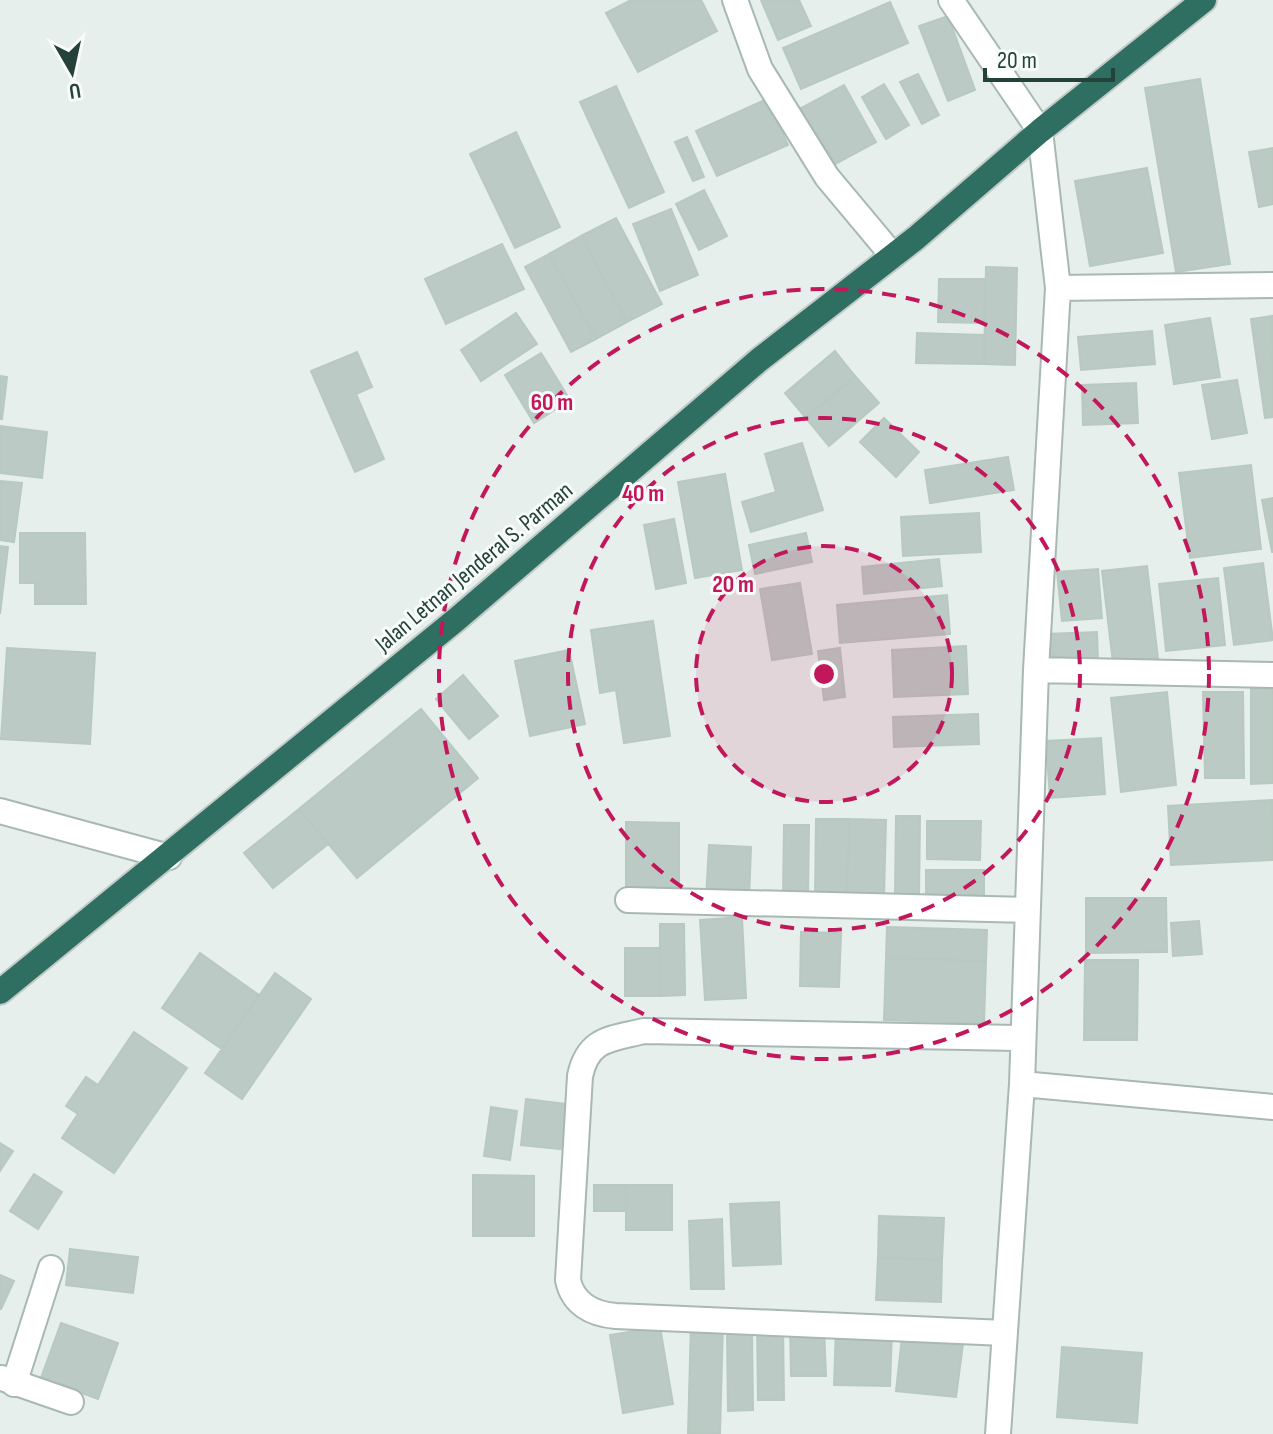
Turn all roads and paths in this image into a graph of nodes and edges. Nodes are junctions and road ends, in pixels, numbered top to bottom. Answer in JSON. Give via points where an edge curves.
{"nodes":[{"id":1,"x":735,"y":0,"type":"edge"},
{"id":2,"x":951,"y":0,"type":"edge"},
{"id":3,"x":1204,"y":0,"type":"edge"},
{"id":4,"x":1040,"y":131,"type":"junction"},
{"id":5,"x":893,"y":256,"type":"junction"},
{"id":6,"x":1273,"y":285,"type":"edge"},
{"id":7,"x":1058,"y":288,"type":"junction"},
{"id":8,"x":1036,"y":670,"type":"junction"},
{"id":9,"x":1273,"y":675,"type":"edge"},
{"id":10,"x":0,"y":811,"type":"edge"},
{"id":11,"x":169,"y":857,"type":"junction"},
{"id":12,"x":628,"y":900,"type":"dead end"},
{"id":13,"x":1027,"y":910,"type":"junction"},
{"id":14,"x":0,"y":992,"type":"edge"},
{"id":15,"x":1023,"y":1038,"type":"junction"},
{"id":16,"x":1022,"y":1084,"type":"junction"},
{"id":17,"x":1273,"y":1107,"type":"edge"},
{"id":18,"x":51,"y":1268,"type":"dead end"},
{"id":19,"x":1005,"y":1333,"type":"junction"},
{"id":20,"x":7,"y":1381,"type":"edge"},
{"id":21,"x":71,"y":1402,"type":"dead end"},
{"id":22,"x":998,"y":1434,"type":"edge"}],
"edges":[{"from":1,"to":5,"type":"street","via":[[760,69],[776,96],[827,177]]},
{"from":2,"to":4,"type":"street"},
{"from":3,"to":4,"type":"highway","name":"Jalan Letnan Jenderal S. Parman"},
{"from":4,"to":5,"type":"highway","name":"Jalan Letnan Jenderal S. Parman"},
{"from":4,"to":7,"type":"street"},
{"from":5,"to":11,"type":"highway","name":"Jalan Letnan Jenderal S. Parman","via":[[759,360]]},
{"from":6,"to":7,"type":"street"},
{"from":7,"to":8,"type":"street"},
{"from":8,"to":9,"type":"street"},
{"from":8,"to":13,"type":"street"},
{"from":10,"to":11,"type":"street"},
{"from":11,"to":14,"type":"highway","name":"Jalan Letnan Jenderal S. Parman"},
{"from":12,"to":13,"type":"street"},
{"from":13,"to":15,"type":"street"},
{"from":15,"to":16,"type":"street"},
{"from":15,"to":19,"type":"street","via":[[644,1031],[598,1044],[588,1052],[580,1076],[568,1280],[571,1293],[589,1309],[616,1316]]},
{"from":16,"to":17,"type":"street"},
{"from":16,"to":19,"type":"street"},
{"from":18,"to":20,"type":"street"},
{"from":19,"to":22,"type":"street"},
{"from":20,"to":21,"type":"street"}]}
